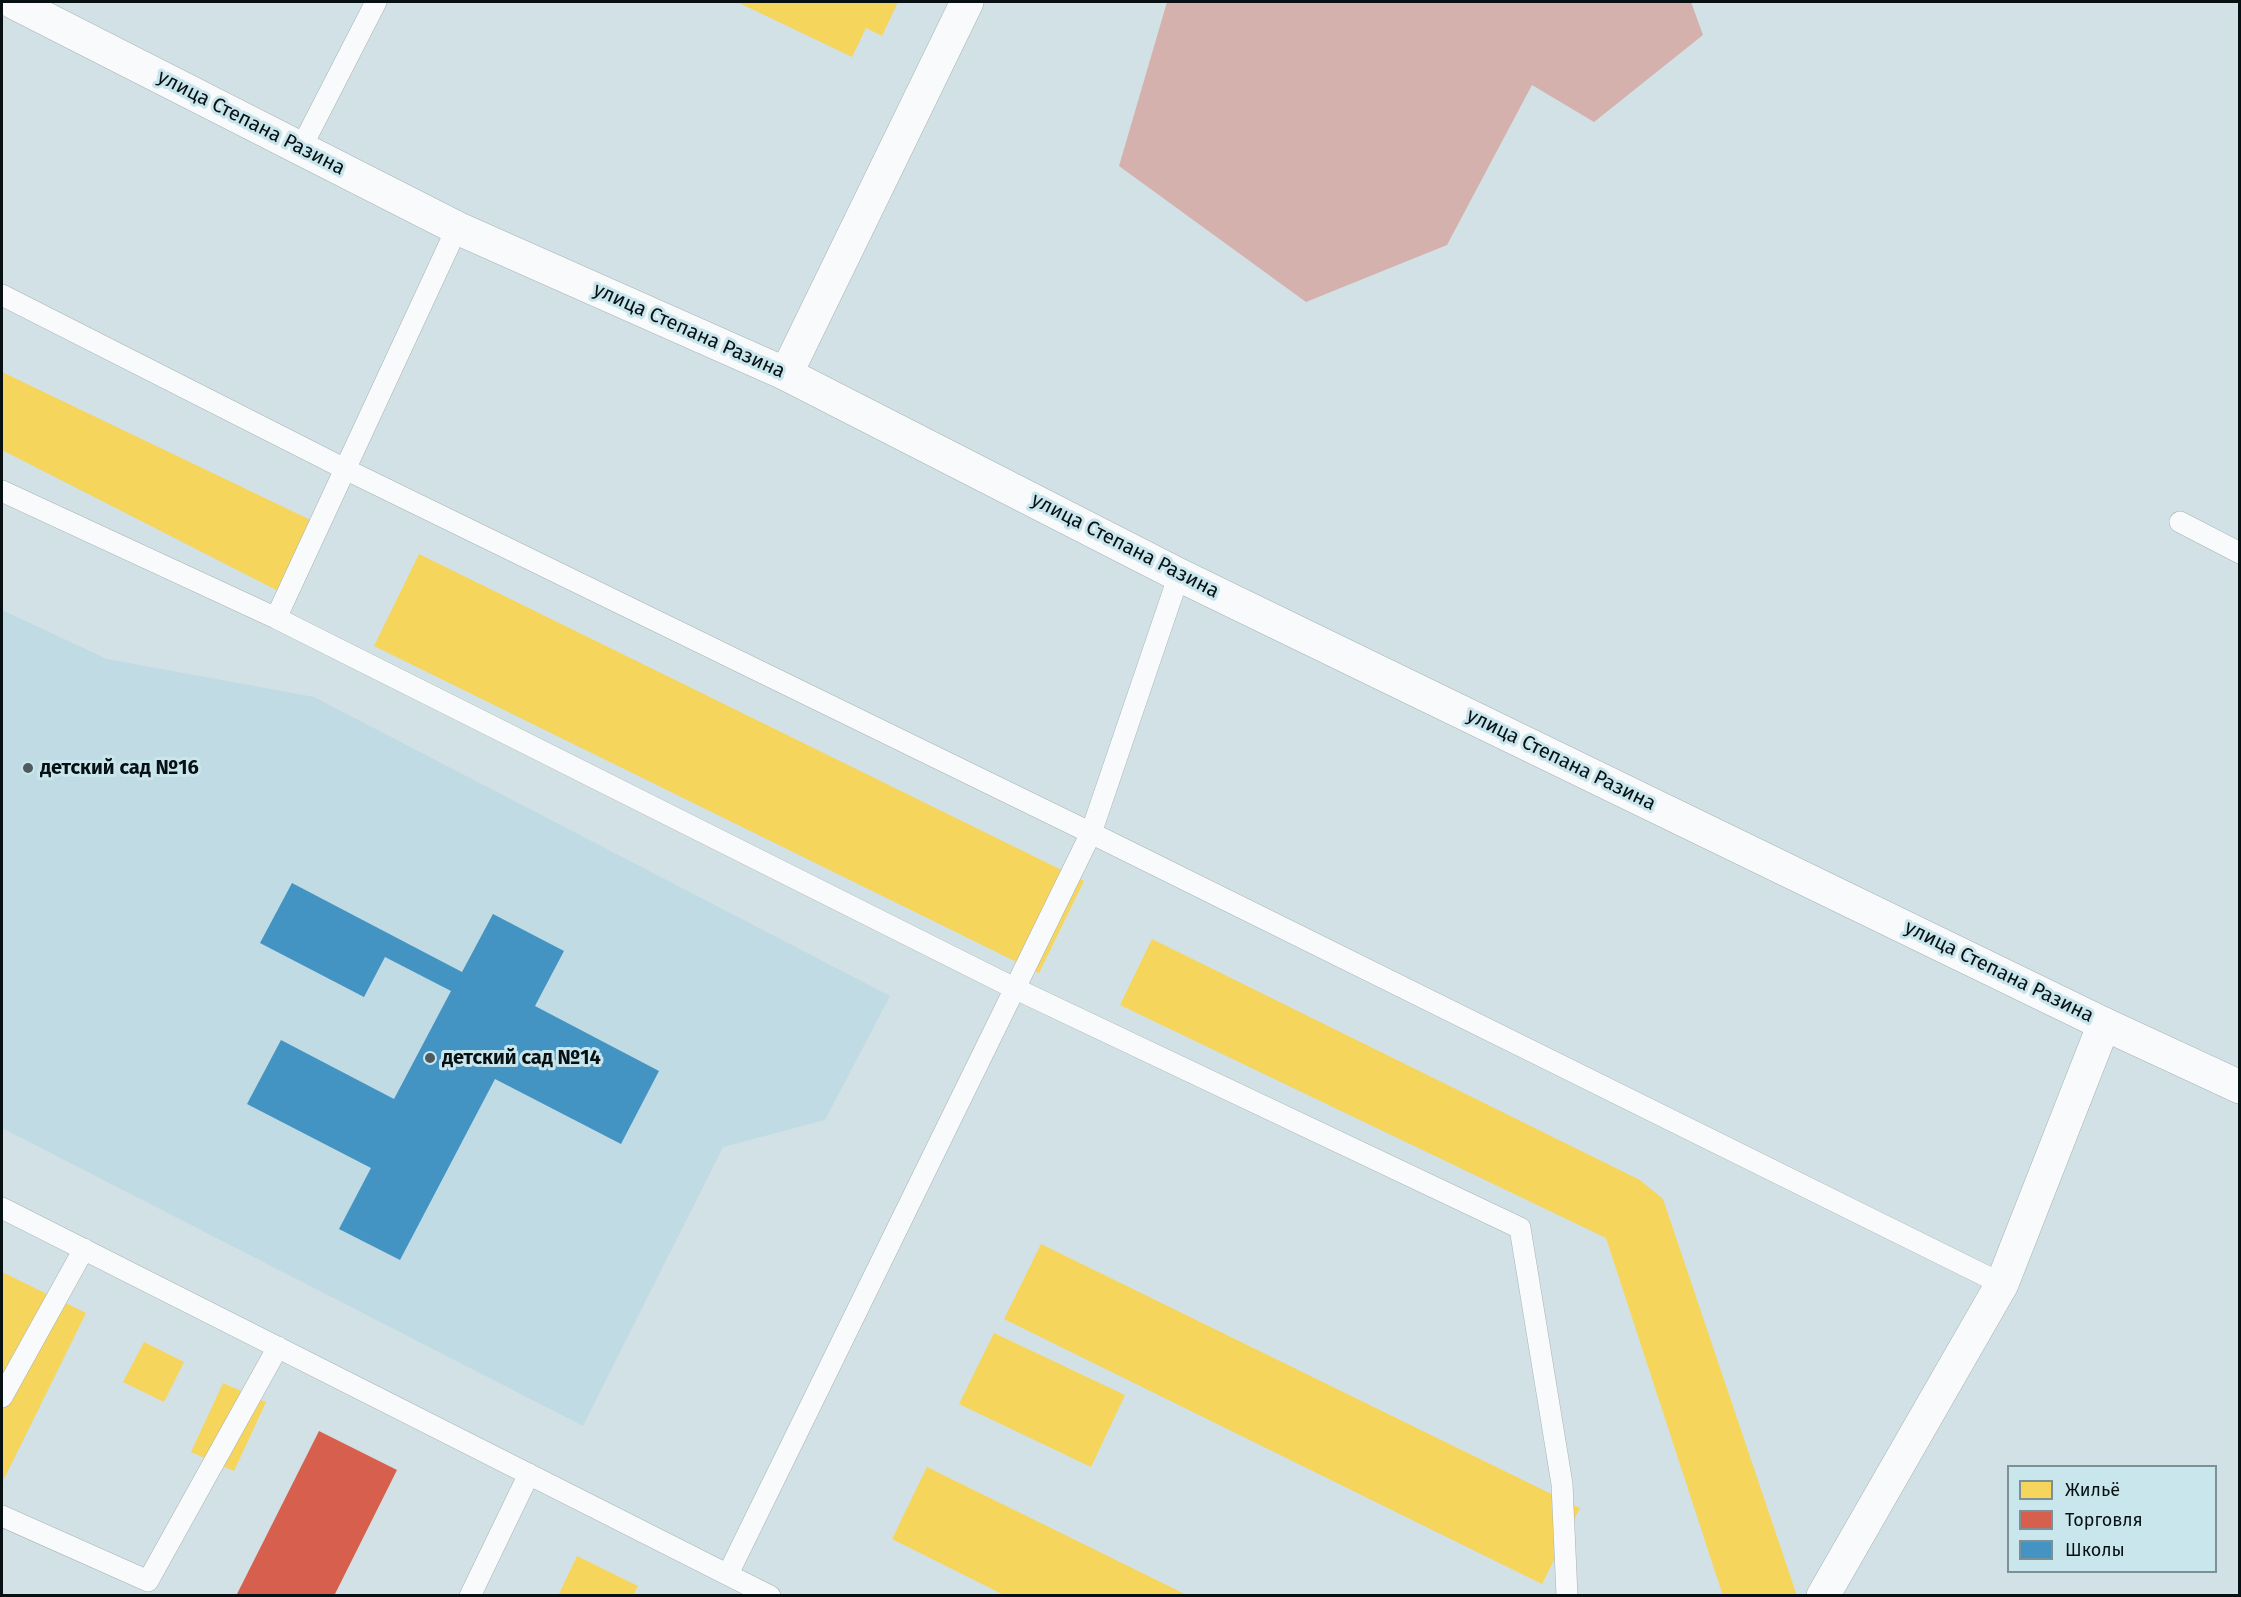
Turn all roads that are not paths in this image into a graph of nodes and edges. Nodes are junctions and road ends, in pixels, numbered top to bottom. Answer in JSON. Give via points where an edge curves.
{"nodes":[{"id":1,"x":13,"y":2,"type":"edge"},
{"id":2,"x":376,"y":2,"type":"edge"},
{"id":3,"x":967,"y":2,"type":"edge"},
{"id":4,"x":301,"y":148,"type":"junction"},
{"id":5,"x":458,"y":228,"type":"junction"},
{"id":6,"x":2,"y":295,"type":"edge"},
{"id":7,"x":786,"y":374,"type":"junction"},
{"id":8,"x":347,"y":470,"type":"junction"},
{"id":9,"x":2,"y":491,"type":"edge"},
{"id":10,"x":2180,"y":522,"type":"dead end"},
{"id":11,"x":2240,"y":553,"type":"edge"},
{"id":12,"x":1179,"y":575,"type":"junction"},
{"id":13,"x":276,"y":618,"type":"junction"},
{"id":14,"x":1091,"y":833,"type":"junction"},
{"id":15,"x":1014,"y":988,"type":"junction"},
{"id":16,"x":2104,"y":1024,"type":"junction"},
{"id":17,"x":2240,"y":1087,"type":"edge"},
{"id":18,"x":2,"y":1208,"type":"edge"},
{"id":19,"x":84,"y":1249,"type":"junction"},
{"id":20,"x":2002,"y":1284,"type":"junction"},
{"id":21,"x":278,"y":1347,"type":"junction"},
{"id":22,"x":2,"y":1397,"type":"edge"},
{"id":23,"x":529,"y":1474,"type":"junction"},
{"id":24,"x":2,"y":1516,"type":"edge"},
{"id":25,"x":728,"y":1574,"type":"junction"},
{"id":26,"x":759,"y":1593,"type":"edge"},
{"id":27,"x":470,"y":1596,"type":"edge"},
{"id":28,"x":1567,"y":1596,"type":"edge"},
{"id":29,"x":1823,"y":1596,"type":"edge"}],
"edges":[{"from":1,"to":4,"type":"street","name":"улица Степана Разина"},
{"from":2,"to":4,"type":"lane"},
{"from":3,"to":7,"type":"street"},
{"from":4,"to":5,"type":"street","name":"улица Степана Разина"},
{"from":5,"to":7,"type":"street","name":"улица Степана Разина"},
{"from":5,"to":8,"type":"lane"},
{"from":6,"to":8,"type":"lane"},
{"from":7,"to":12,"type":"street","name":"улица Степана Разина"},
{"from":8,"to":13,"type":"lane"},
{"from":8,"to":14,"type":"lane"},
{"from":9,"to":13,"type":"lane"},
{"from":10,"to":11,"type":"lane"},
{"from":12,"to":14,"type":"lane"},
{"from":12,"to":16,"type":"street","name":"улица Степана Разина"},
{"from":13,"to":15,"type":"lane"},
{"from":14,"to":15,"type":"lane"},
{"from":14,"to":20,"type":"lane"},
{"from":15,"to":25,"type":"lane"},
{"from":15,"to":28,"type":"lane","via":[[1520,1228],[1562,1484]]},
{"from":16,"to":17,"type":"street","name":"улица Степана Разина"},
{"from":16,"to":20,"type":"street"},
{"from":18,"to":19,"type":"lane"},
{"from":19,"to":21,"type":"lane"},
{"from":19,"to":22,"type":"lane"},
{"from":20,"to":29,"type":"street"},
{"from":21,"to":23,"type":"lane"},
{"from":21,"to":24,"type":"lane","via":[[148,1581]]},
{"from":23,"to":25,"type":"lane"},
{"from":23,"to":27,"type":"lane"},
{"from":25,"to":26,"type":"lane"}]}
